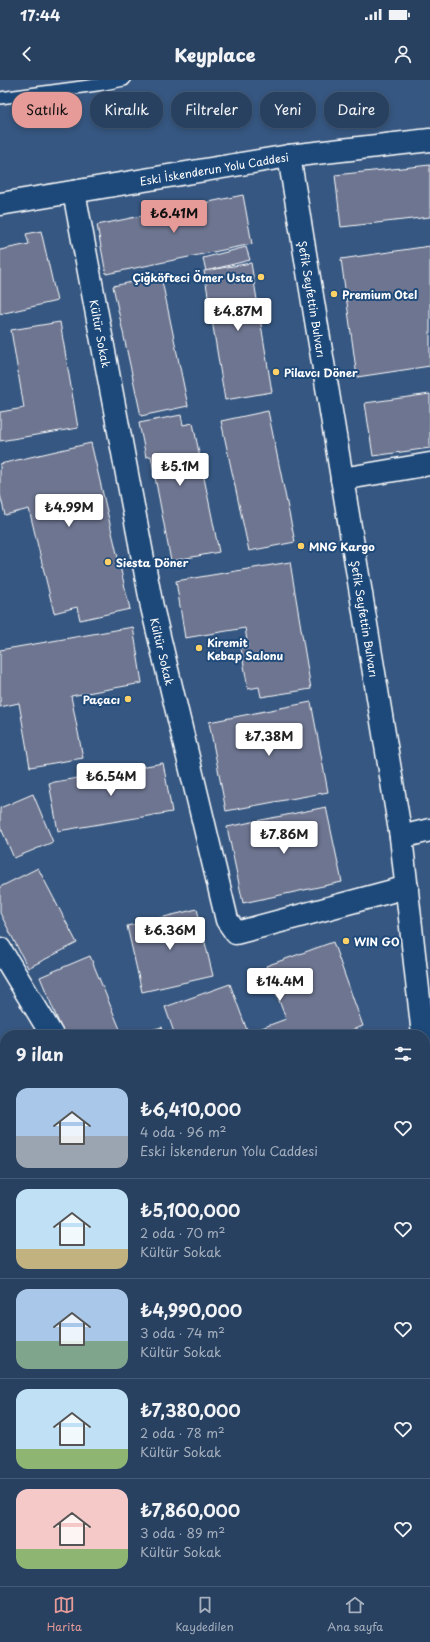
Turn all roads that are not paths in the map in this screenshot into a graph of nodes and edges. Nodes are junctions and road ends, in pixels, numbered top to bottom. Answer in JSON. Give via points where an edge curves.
{"nodes":[{"id":1,"x":124,"y":80,"type":"edge"},
{"id":2,"x":0,"y":98,"type":"edge"},
{"id":3,"x":430,"y":140,"type":"edge"},
{"id":4,"x":289,"y":156,"type":"junction"},
{"id":5,"x":74,"y":192,"type":"junction"},
{"id":6,"x":0,"y":204,"type":"edge"},
{"id":7,"x":430,"y":464,"type":"edge"},
{"id":8,"x":342,"y":480,"type":"junction"},
{"id":9,"x":430,"y":830,"type":"edge"},
{"id":10,"x":401,"y":837,"type":"junction"},
{"id":11,"x":407,"y":887,"type":"junction"},
{"id":12,"x":0,"y":949,"type":"edge"},
{"id":13,"x":49,"y":1030,"type":"edge"},
{"id":14,"x":422,"y":1030,"type":"edge"}],
"edges":[{"from":1,"to":2,"type":"lane"},
{"from":3,"to":4,"type":"street","name":"Eski İskenderun Yolu Caddesi"},
{"from":4,"to":5,"type":"street","name":"Eski İskenderun Yolu Caddesi"},
{"from":4,"to":8,"type":"street","name":"Şefik Seyfettin Bulvarı"},
{"from":5,"to":6,"type":"street","name":"Eski İskenderun Yolu Caddesi"},
{"from":5,"to":11,"type":"street","name":"Kültür Sokak","via":[[152,607],[227,920],[236,933]]},
{"from":7,"to":8,"type":"street"},
{"from":8,"to":10,"type":"street","name":"Şefik Seyfettin Bulvarı"},
{"from":9,"to":10,"type":"street"},
{"from":10,"to":11,"type":"street","name":"Şefik Seyfettin Bulvarı"},
{"from":11,"to":14,"type":"street","name":"Şefik Seyfettin Bulvarı"},
{"from":12,"to":13,"type":"street"}]}
